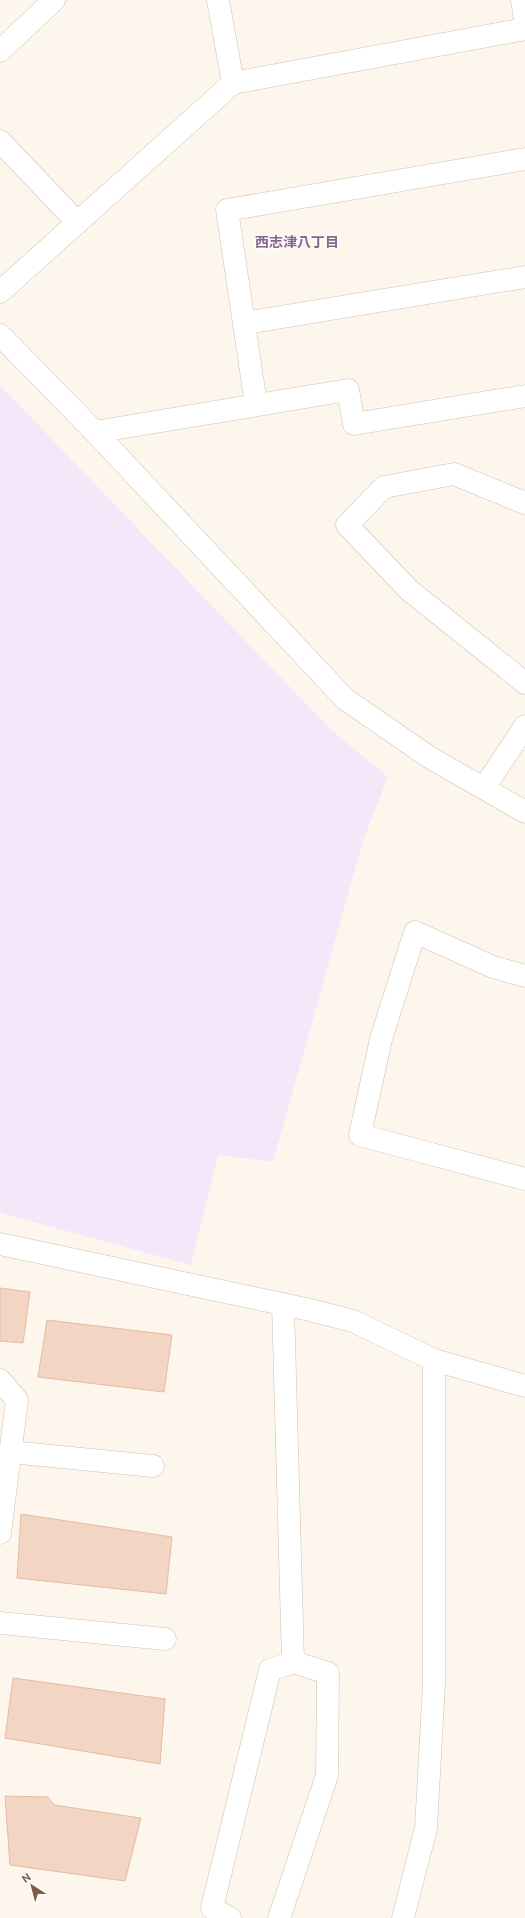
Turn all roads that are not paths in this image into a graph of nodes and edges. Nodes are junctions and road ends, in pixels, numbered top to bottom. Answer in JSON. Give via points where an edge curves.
{"nodes":[{"id":1,"x":54,"y":0,"type":"edge"},
{"id":2,"x":218,"y":0,"type":"edge"},
{"id":3,"x":522,"y":0,"type":"edge"},
{"id":4,"x":525,"y":19,"type":"edge"},
{"id":5,"x":525,"y":29,"type":"edge"},
{"id":6,"x":0,"y":51,"type":"edge"},
{"id":7,"x":233,"y":83,"type":"junction"},
{"id":8,"x":0,"y":141,"type":"edge"},
{"id":9,"x":525,"y":159,"type":"edge"},
{"id":10,"x":77,"y":222,"type":"junction"},
{"id":11,"x":525,"y":277,"type":"edge"},
{"id":12,"x":0,"y":292,"type":"edge"},
{"id":13,"x":245,"y":324,"type":"junction"},
{"id":14,"x":0,"y":335,"type":"edge"},
{"id":15,"x":525,"y":396,"type":"edge"},
{"id":16,"x":256,"y":404,"type":"junction"},
{"id":17,"x":95,"y":432,"type":"junction"},
{"id":18,"x":525,"y":503,"type":"edge"},
{"id":19,"x":525,"y":683,"type":"edge"},
{"id":20,"x":525,"y":726,"type":"edge"},
{"id":21,"x":484,"y":788,"type":"junction"},
{"id":22,"x":525,"y":812,"type":"edge"},
{"id":23,"x":525,"y":976,"type":"edge"},
{"id":24,"x":525,"y":1179,"type":"edge"},
{"id":25,"x":0,"y":1244,"type":"edge"},
{"id":26,"x":283,"y":1304,"type":"junction"},
{"id":27,"x":434,"y":1360,"type":"junction"},
{"id":28,"x":0,"y":1380,"type":"edge"},
{"id":29,"x":525,"y":1386,"type":"edge"},
{"id":30,"x":10,"y":1452,"type":"junction"},
{"id":31,"x":153,"y":1466,"type":"dead end"},
{"id":32,"x":0,"y":1532,"type":"edge"},
{"id":33,"x":0,"y":1623,"type":"edge"},
{"id":34,"x":165,"y":1639,"type":"dead end"},
{"id":35,"x":293,"y":1662,"type":"junction"},
{"id":36,"x":230,"y":1918,"type":"edge"},
{"id":37,"x":280,"y":1918,"type":"edge"},
{"id":38,"x":404,"y":1918,"type":"edge"}],
"edges":[{"from":1,"to":6,"type":"street"},
{"from":2,"to":7,"type":"street"},
{"from":3,"to":4,"type":"street"},
{"from":5,"to":7,"type":"street"},
{"from":7,"to":10,"type":"street"},
{"from":8,"to":10,"type":"street"},
{"from":9,"to":13,"type":"street","via":[[227,210]]},
{"from":10,"to":12,"type":"street"},
{"from":11,"to":13,"type":"street"},
{"from":13,"to":16,"type":"street"},
{"from":14,"to":17,"type":"street"},
{"from":15,"to":16,"type":"street","via":[[354,424],[348,390]]},
{"from":16,"to":17,"type":"street"},
{"from":17,"to":21,"type":"street","via":[[345,699],[429,757]]},
{"from":18,"to":19,"type":"street","via":[[454,474],[384,487],[347,525],[409,590]]},
{"from":20,"to":21,"type":"street"},
{"from":21,"to":22,"type":"street"},
{"from":23,"to":24,"type":"street","via":[[493,968],[415,932],[382,1039],[360,1135]]},
{"from":25,"to":26,"type":"street"},
{"from":26,"to":27,"type":"street","via":[[353,1321]]},
{"from":26,"to":35,"type":"street"},
{"from":27,"to":29,"type":"street"},
{"from":27,"to":38,"type":"street","via":[[434,1691],[426,1828]]},
{"from":28,"to":30,"type":"street","via":[[17,1400]]},
{"from":30,"to":31,"type":"street"},
{"from":30,"to":32,"type":"street"},
{"from":33,"to":34,"type":"street"},
{"from":35,"to":36,"type":"street","via":[[270,1670],[262,1701],[212,1908]]},
{"from":35,"to":37,"type":"street","via":[[328,1673],[327,1776]]}]}
